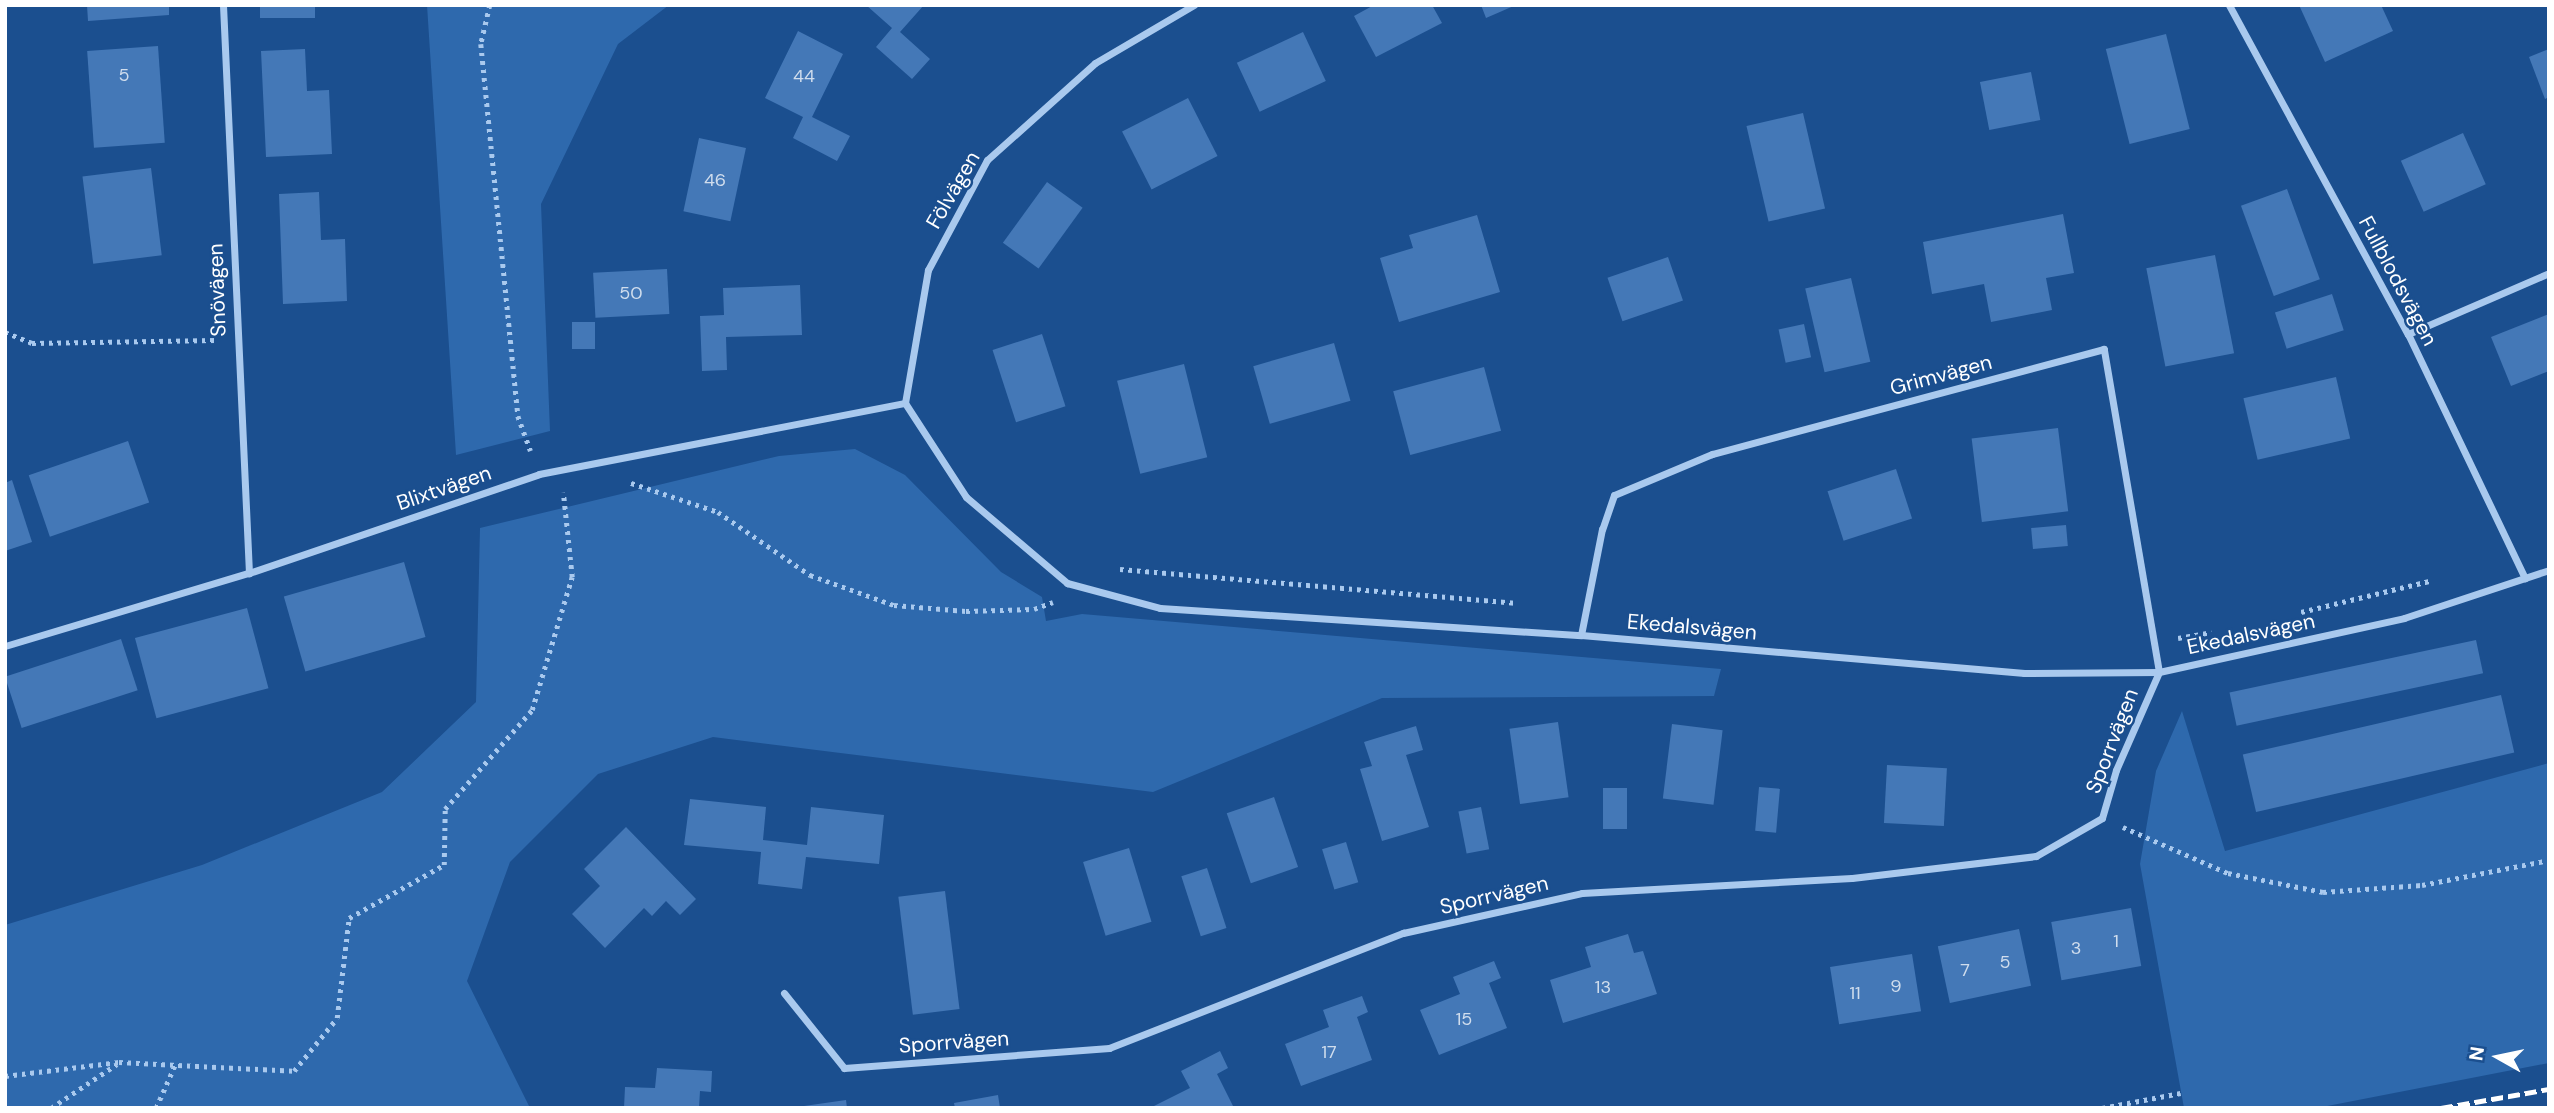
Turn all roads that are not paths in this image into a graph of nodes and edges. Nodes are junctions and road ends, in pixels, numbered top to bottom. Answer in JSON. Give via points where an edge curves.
{"nodes":[{"id":1,"x":223,"y":5,"type":"edge"},
{"id":2,"x":1194,"y":5,"type":"edge"},
{"id":3,"x":2229,"y":5,"type":"edge"},
{"id":4,"x":2549,"y":272,"type":"edge"},
{"id":5,"x":2408,"y":334,"type":"junction"},
{"id":6,"x":905,"y":404,"type":"junction"},
{"id":7,"x":2549,"y":570,"type":"edge"},
{"id":8,"x":249,"y":573,"type":"junction"},
{"id":9,"x":2525,"y":578,"type":"junction"},
{"id":10,"x":1581,"y":635,"type":"junction"},
{"id":11,"x":5,"y":646,"type":"edge"},
{"id":12,"x":2159,"y":672,"type":"junction"},
{"id":13,"x":784,"y":993,"type":"dead end"}],
"edges":[{"from":1,"to":8,"type":"street","name":"Snövägen"},
{"from":2,"to":6,"type":"street","name":"Fölvägen","via":[[1095,62],[987,160],[928,270]]},
{"from":3,"to":5,"type":"street","name":"Fullblodsvägen"},
{"from":4,"to":5,"type":"street"},
{"from":5,"to":9,"type":"street","name":"Fullblodsvägen"},
{"from":6,"to":8,"type":"street","name":"Blixtvägen","via":[[561,468]]},
{"from":6,"to":10,"type":"street","name":"Ekedalsvägen","via":[[966,497],[1067,583],[1160,608]]},
{"from":7,"to":9,"type":"street","name":"Ekedalsvägen"},
{"from":8,"to":11,"type":"street","name":"Blixtvägen"},
{"from":9,"to":12,"type":"street","name":"Ekedalsvägen","via":[[2404,618]]},
{"from":10,"to":12,"type":"street","name":"Ekedalsvägen","via":[[2024,673]]},
{"from":10,"to":12,"type":"street","name":"Grimvägen","via":[[1602,528],[1614,495],[1712,454],[2104,349]]},
{"from":12,"to":13,"type":"street","name":"Sporrvägen","via":[[2116,770],[2102,818],[2036,856],[1852,878],[1582,893],[1429,928],[1109,1048],[845,1068]]}]}
